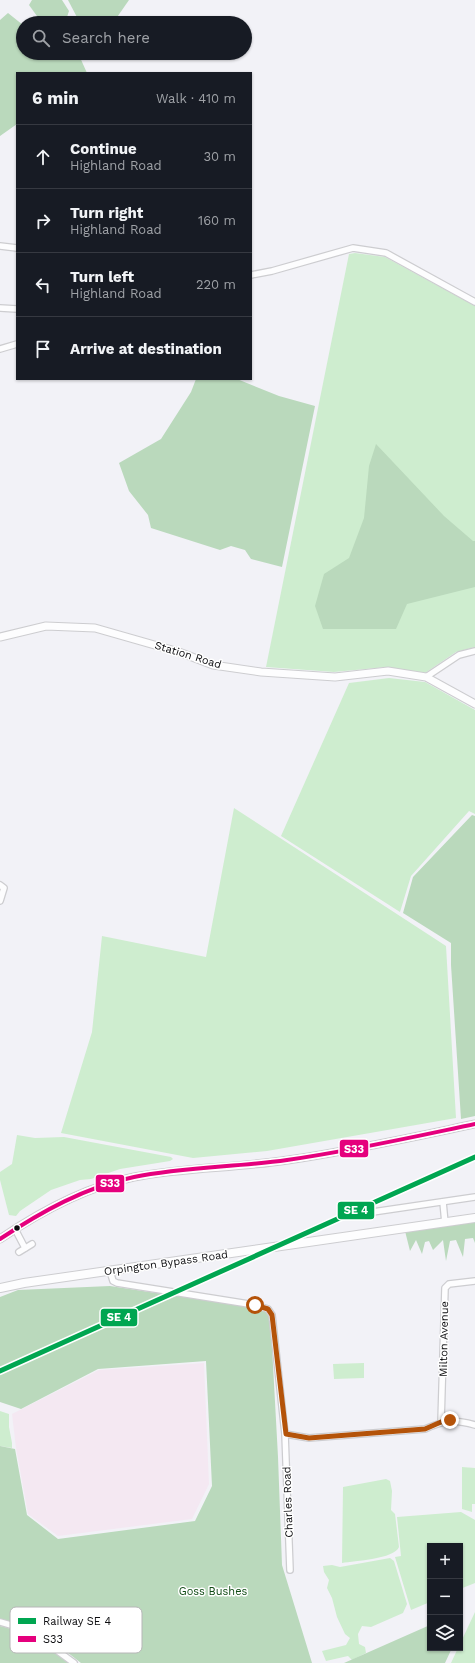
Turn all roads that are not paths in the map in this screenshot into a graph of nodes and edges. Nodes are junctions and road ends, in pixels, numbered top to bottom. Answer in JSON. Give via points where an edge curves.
{"nodes":[{"id":1,"x":0,"y":246,"type":"edge"},
{"id":2,"x":16,"y":248,"type":"edge"},
{"id":3,"x":252,"y":275,"type":"edge"},
{"id":4,"x":475,"y":302,"type":"edge"},
{"id":5,"x":0,"y":308,"type":"edge"},
{"id":6,"x":16,"y":309,"type":"edge"},
{"id":7,"x":16,"y":344,"type":"edge"},
{"id":8,"x":0,"y":349,"type":"edge"},
{"id":9,"x":0,"y":636,"type":"edge"},
{"id":10,"x":475,"y":651,"type":"edge"},
{"id":11,"x":426,"y":677,"type":"junction"},
{"id":12,"x":475,"y":704,"type":"edge"},
{"id":13,"x":0,"y":885,"type":"edge"},
{"id":14,"x":0,"y":901,"type":"edge"},
{"id":15,"x":475,"y":1124,"type":"edge"},
{"id":16,"x":475,"y":1197,"type":"edge"},
{"id":17,"x":443,"y":1202,"type":"junction"},
{"id":18,"x":366,"y":1213,"type":"dead end"},
{"id":19,"x":475,"y":1218,"type":"edge"},
{"id":20,"x":445,"y":1223,"type":"junction"},
{"id":21,"x":15,"y":1229,"type":"junction"},
{"id":22,"x":0,"y":1239,"type":"edge"},
{"id":23,"x":32,"y":1244,"type":"dead end"},
{"id":24,"x":25,"y":1248,"type":"junction"},
{"id":25,"x":19,"y":1252,"type":"dead end"},
{"id":26,"x":110,"y":1271,"type":"junction"},
{"id":27,"x":475,"y":1281,"type":"edge"},
{"id":28,"x":0,"y":1288,"type":"edge"},
{"id":29,"x":441,"y":1422,"type":"junction"},
{"id":30,"x":475,"y":1425,"type":"edge"},
{"id":31,"x":286,"y":1434,"type":"junction"},
{"id":32,"x":290,"y":1570,"type":"dead end"},
{"id":33,"x":0,"y":1622,"type":"edge"},
{"id":34,"x":10,"y":1625,"type":"edge"},
{"id":35,"x":60,"y":1653,"type":"edge"},
{"id":36,"x":74,"y":1663,"type":"edge"}],
"edges":[{"from":1,"to":2,"type":"street"},
{"from":3,"to":4,"type":"street","via":[[353,248],[386,253]]},
{"from":5,"to":6,"type":"street"},
{"from":7,"to":8,"type":"street"},
{"from":9,"to":11,"type":"street","name":"Station Road","via":[[46,626],[96,628],[213,664],[261,672],[335,677],[388,671]]},
{"from":10,"to":11,"type":"street","via":[[459,655]]},
{"from":11,"to":12,"type":"street","name":"Station Road"},
{"from":13,"to":14,"type":"street","via":[[4,888]]},
{"from":15,"to":21,"type":"street","via":[[294,1159],[133,1177],[73,1197]]},
{"from":16,"to":17,"type":"street"},
{"from":17,"to":18,"type":"street"},
{"from":17,"to":20,"type":"street"},
{"from":19,"to":20,"type":"main road","name":"Orpington Bypass Road"},
{"from":20,"to":26,"type":"main road","name":"Orpington Bypass Road"},
{"from":21,"to":22,"type":"street"},
{"from":21,"to":24,"type":"street"},
{"from":23,"to":24,"type":"street"},
{"from":24,"to":25,"type":"street"},
{"from":26,"to":28,"type":"main road","name":"Orpington Bypass Road"},
{"from":26,"to":31,"type":"street","name":"Charles Road","via":[[113,1281],[117,1283],[268,1309],[272,1315]]},
{"from":27,"to":29,"type":"street","name":"Milton Avenue","via":[[449,1284],[445,1288]]},
{"from":29,"to":30,"type":"street","via":[[450,1420]]},
{"from":29,"to":31,"type":"street","via":[[425,1429],[309,1438]]},
{"from":31,"to":32,"type":"street","name":"Charles Road"},
{"from":33,"to":34,"type":"street"},
{"from":35,"to":36,"type":"street"}]}
